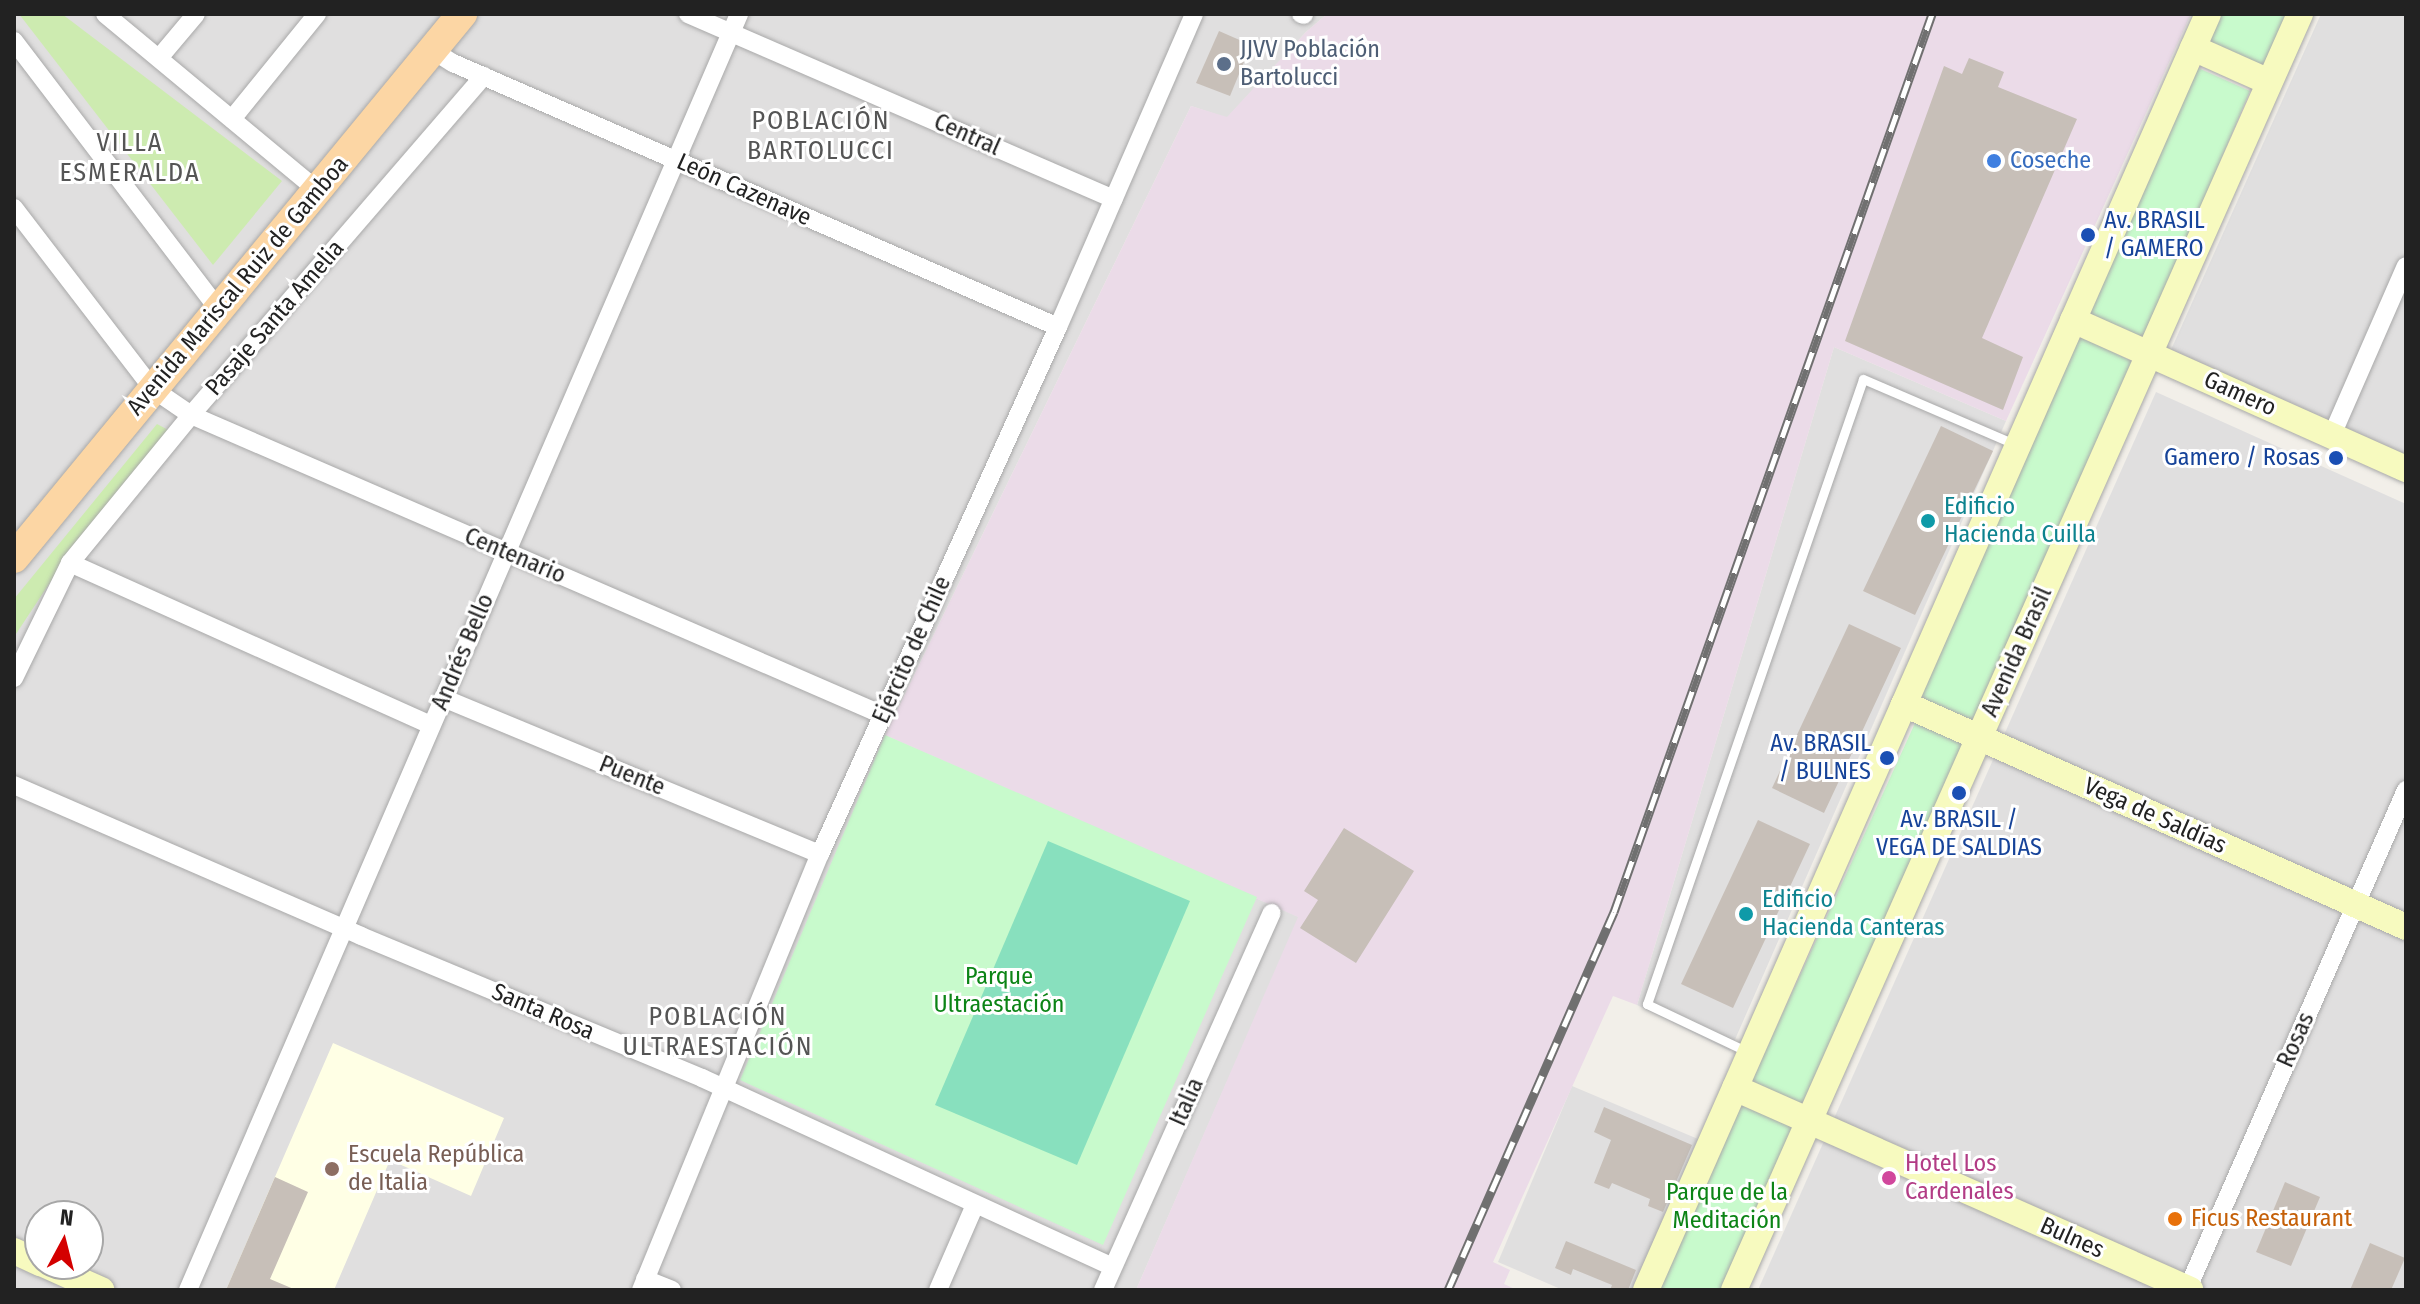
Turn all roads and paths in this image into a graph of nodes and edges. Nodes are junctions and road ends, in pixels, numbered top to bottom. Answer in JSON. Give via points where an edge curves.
{"nodes":[{"id":1,"x":105,"y":14,"type":"edge"},
{"id":2,"x":196,"y":14,"type":"edge"},
{"id":3,"x":317,"y":14,"type":"edge"},
{"id":4,"x":462,"y":14,"type":"edge"},
{"id":5,"x":688,"y":14,"type":"edge"},
{"id":6,"x":739,"y":14,"type":"edge"},
{"id":7,"x":1194,"y":14,"type":"edge"},
{"id":8,"x":2208,"y":14,"type":"edge"},
{"id":9,"x":2300,"y":14,"type":"edge"},
{"id":10,"x":731,"y":32,"type":"junction"},
{"id":11,"x":14,"y":41,"type":"edge"},
{"id":12,"x":2193,"y":48,"type":"junction"},
{"id":13,"x":432,"y":50,"type":"junction"},
{"id":14,"x":159,"y":58,"type":"junction"},
{"id":15,"x":484,"y":76,"type":"junction"},
{"id":16,"x":2269,"y":82,"type":"junction"},
{"id":17,"x":232,"y":119,"type":"junction"},
{"id":18,"x":676,"y":160,"type":"junction"},
{"id":19,"x":317,"y":190,"type":"junction"},
{"id":20,"x":1113,"y":199,"type":"junction"},
{"id":21,"x":14,"y":208,"type":"edge"},
{"id":22,"x":2406,"y":266,"type":"edge"},
{"id":23,"x":218,"y":309,"type":"junction"},
{"id":24,"x":2073,"y":320,"type":"junction"},
{"id":25,"x":1058,"y":327,"type":"junction"},
{"id":26,"x":2149,"y":354,"type":"junction"},
{"id":27,"x":153,"y":389,"type":"junction"},
{"id":28,"x":191,"y":415,"type":"junction"},
{"id":29,"x":2332,"y":435,"type":"junction"},
{"id":30,"x":2018,"y":446,"type":"junction"},
{"id":31,"x":2406,"y":469,"type":"edge"},
{"id":32,"x":506,"y":553,"type":"junction"},
{"id":33,"x":14,"y":558,"type":"edge"},
{"id":34,"x":70,"y":563,"type":"junction"},
{"id":35,"x":14,"y":678,"type":"edge"},
{"id":36,"x":443,"y":698,"type":"junction"},
{"id":37,"x":1904,"y":704,"type":"junction"},
{"id":38,"x":883,"y":715,"type":"junction"},
{"id":39,"x":431,"y":725,"type":"junction"},
{"id":40,"x":1979,"y":737,"type":"junction"},
{"id":41,"x":14,"y":785,"type":"edge"},
{"id":42,"x":2406,"y":790,"type":"edge"},
{"id":43,"x":820,"y":854,"type":"junction"},
{"id":44,"x":2355,"y":905,"type":"junction"},
{"id":45,"x":1272,"y":913,"type":"dead end"},
{"id":46,"x":2406,"y":927,"type":"edge"},
{"id":47,"x":344,"y":929,"type":"junction"},
{"id":48,"x":1750,"y":1053,"type":"junction"},
{"id":49,"x":722,"y":1088,"type":"junction"},
{"id":50,"x":1735,"y":1088,"type":"junction"},
{"id":51,"x":1809,"y":1121,"type":"junction"},
{"id":52,"x":975,"y":1205,"type":"junction"},
{"id":53,"x":1113,"y":1267,"type":"junction"},
{"id":54,"x":79,"y":1280,"type":"edge"},
{"id":55,"x":643,"y":1284,"type":"edge"},
{"id":56,"x":101,"y":1290,"type":"edge"},
{"id":57,"x":188,"y":1290,"type":"edge"},
{"id":58,"x":672,"y":1290,"type":"edge"},
{"id":59,"x":938,"y":1290,"type":"edge"},
{"id":60,"x":1103,"y":1290,"type":"edge"},
{"id":61,"x":1646,"y":1290,"type":"edge"},
{"id":62,"x":1734,"y":1290,"type":"edge"},
{"id":63,"x":2188,"y":1290,"type":"edge"}],
"edges":[{"from":1,"to":14,"type":"street"},
{"from":2,"to":14,"type":"street"},
{"from":3,"to":17,"type":"street"},
{"from":4,"to":13,"type":"main road","name":"Avenida Mariscal Ruiz de Gamboa"},
{"from":5,"to":10,"type":"street","name":"Central"},
{"from":6,"to":10,"type":"street","name":"Andrés Bello"},
{"from":7,"to":20,"type":"street","name":"Ejército de Chile"},
{"from":8,"to":12,"type":"main road"},
{"from":9,"to":16,"type":"main road","name":"Avenida Brasil"},
{"from":10,"to":18,"type":"street","name":"Andrés Bello"},
{"from":10,"to":20,"type":"street","name":"Central"},
{"from":11,"to":23,"type":"street"},
{"from":12,"to":16,"type":"main road"},
{"from":12,"to":24,"type":"main road"},
{"from":13,"to":15,"type":"street","name":"León Cazenave"},
{"from":13,"to":19,"type":"main road","name":"Avenida Mariscal Ruiz de Gamboa"},
{"from":14,"to":17,"type":"street"},
{"from":15,"to":18,"type":"street","name":"León Cazenave"},
{"from":15,"to":28,"type":"street","name":"Pasaje Santa Amelia"},
{"from":16,"to":26,"type":"main road","name":"Avenida Brasil"},
{"from":17,"to":19,"type":"street"},
{"from":18,"to":25,"type":"street","name":"León Cazenave"},
{"from":18,"to":32,"type":"street","name":"Andrés Bello"},
{"from":19,"to":23,"type":"main road","name":"Avenida Mariscal Ruiz de Gamboa"},
{"from":20,"to":25,"type":"street","name":"Ejército de Chile"},
{"from":21,"to":27,"type":"street","name":"Centenario"},
{"from":22,"to":29,"type":"street"},
{"from":23,"to":27,"type":"main road","name":"Avenida Mariscal Ruiz de Gamboa"},
{"from":24,"to":26,"type":"main road","name":"Gamero"},
{"from":24,"to":30,"type":"main road"},
{"from":25,"to":38,"type":"street","name":"Ejército de Chile"},
{"from":26,"to":29,"type":"main road","name":"Gamero"},
{"from":26,"to":40,"type":"main road","name":"Avenida Brasil"},
{"from":27,"to":28,"type":"street","name":"Centenario"},
{"from":27,"to":33,"type":"main road","name":"Avenida Mariscal Ruiz de Gamboa"},
{"from":28,"to":32,"type":"street","name":"Centenario"},
{"from":28,"to":34,"type":"street","name":"Pasaje Santa Amelia"},
{"from":29,"to":31,"type":"main road","name":"Gamero"},
{"from":30,"to":37,"type":"main road"},
{"from":30,"to":48,"type":"lane","via":[[1863,379],[1647,1004]]},
{"from":32,"to":36,"type":"street","name":"Andrés Bello"},
{"from":32,"to":38,"type":"street","name":"Centenario"},
{"from":34,"to":35,"type":"street","name":"Pasaje Santa Amelia"},
{"from":34,"to":39,"type":"street"},
{"from":36,"to":39,"type":"street","name":"Andrés Bello"},
{"from":36,"to":43,"type":"street","name":"Puente"},
{"from":37,"to":40,"type":"main road","name":"Vega de Saldías"},
{"from":37,"to":48,"type":"main road"},
{"from":38,"to":43,"type":"street","name":"Ejército de Chile"},
{"from":39,"to":47,"type":"street","name":"Andrés Bello"},
{"from":40,"to":44,"type":"main road","name":"Vega de Saldías"},
{"from":40,"to":51,"type":"main road","name":"Avenida Brasil"},
{"from":41,"to":47,"type":"street","name":"Santa Rosa"},
{"from":42,"to":44,"type":"street","name":"Rosas"},
{"from":43,"to":49,"type":"street","name":"Ejército de Chile"},
{"from":44,"to":46,"type":"main road","name":"Vega de Saldías"},
{"from":44,"to":63,"type":"street","name":"Rosas"},
{"from":45,"to":53,"type":"street","name":"Italia"},
{"from":47,"to":49,"type":"street","name":"Santa Rosa"},
{"from":47,"to":57,"type":"street","name":"Andrés Bello"},
{"from":48,"to":50,"type":"main road"},
{"from":49,"to":52,"type":"street","name":"Santa Rosa"},
{"from":49,"to":55,"type":"street","name":"Ejército de Chile"},
{"from":50,"to":51,"type":"main road","name":"Bulnes"},
{"from":50,"to":61,"type":"main road"},
{"from":51,"to":62,"type":"main road","name":"Avenida Brasil"},
{"from":51,"to":63,"type":"main road","name":"Bulnes"},
{"from":52,"to":53,"type":"street","name":"Santa Rosa"},
{"from":52,"to":59,"type":"street"},
{"from":53,"to":60,"type":"street","name":"Italia"},
{"from":54,"to":56,"type":"main road"},
{"from":55,"to":58,"type":"street"}]}
